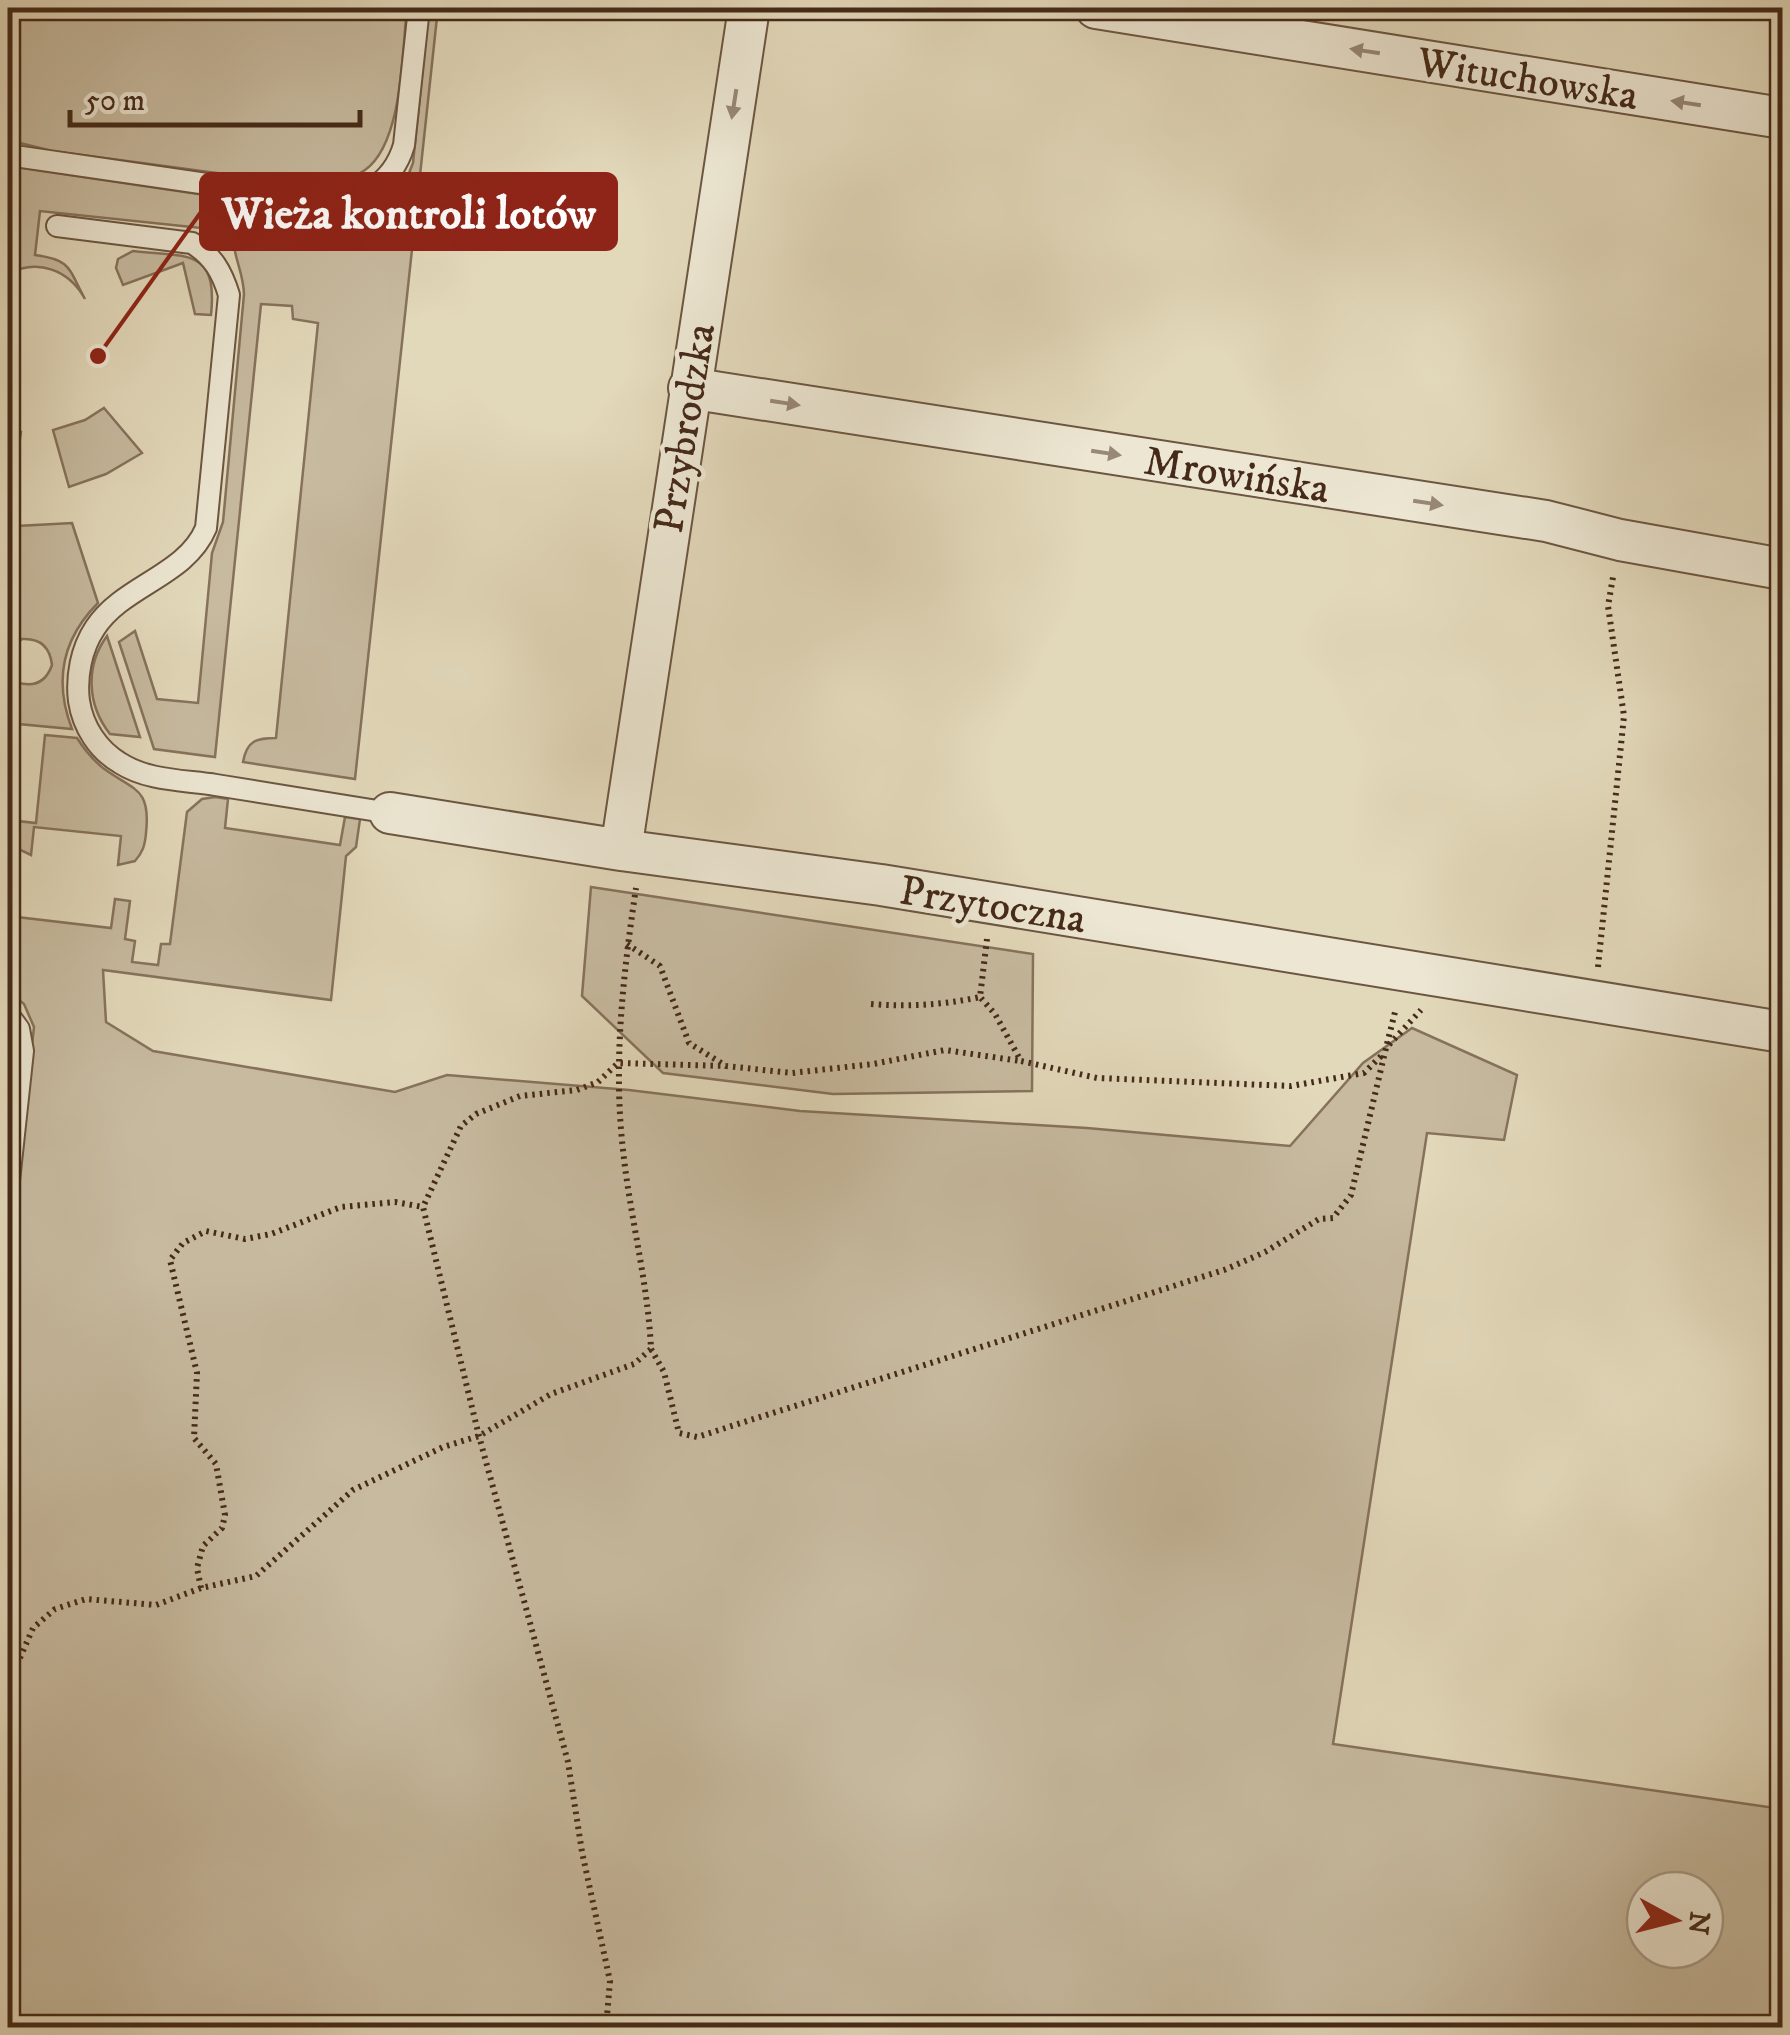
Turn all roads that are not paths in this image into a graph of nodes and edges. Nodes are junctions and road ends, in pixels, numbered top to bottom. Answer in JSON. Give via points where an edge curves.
{"nodes":[{"id":1,"x":418,"y":8,"type":"edge"},
{"id":2,"x":749,"y":8,"type":"edge"},
{"id":3,"x":1096,"y":8,"type":"edge"},
{"id":4,"x":1782,"y":118,"type":"edge"},
{"id":5,"x":8,"y":155,"type":"edge"},
{"id":6,"x":56,"y":226,"type":"dead end"},
{"id":7,"x":689,"y":388,"type":"junction"},
{"id":8,"x":1782,"y":569,"type":"edge"},
{"id":9,"x":390,"y":813,"type":"joint"},
{"id":10,"x":631,"y":851,"type":"junction"},
{"id":11,"x":8,"y":1014,"type":"edge"},
{"id":12,"x":1782,"y":1032,"type":"edge"},
{"id":13,"x":8,"y":1190,"type":"edge"}],
"edges":[{"from":1,"to":5,"type":"lane","via":[[404,145],[398,165],[372,190],[317,200]]},
{"from":2,"to":7,"type":"street","name":"Przybrodzka","one_way":true},
{"from":4,"to":3,"type":"street","name":"Wituchowska","one_way":true},
{"from":6,"to":9,"type":"lane","via":[[192,243],[218,266],[229,295],[206,528],[193,553],[94,629],[78,691],[89,732],[122,765],[162,778]]},
{"from":7,"to":8,"type":"street","name":"Mrowińska","one_way":true,"via":[[1546,521]]},
{"from":7,"to":10,"type":"street","name":"Przybrodzka"},
{"from":9,"to":10,"type":"street","name":"Przytoczna"},
{"from":10,"to":12,"type":"street","name":"Przytoczna","via":[[881,884]]},
{"from":11,"to":13,"type":"lane","via":[[23,1052]]}]}
